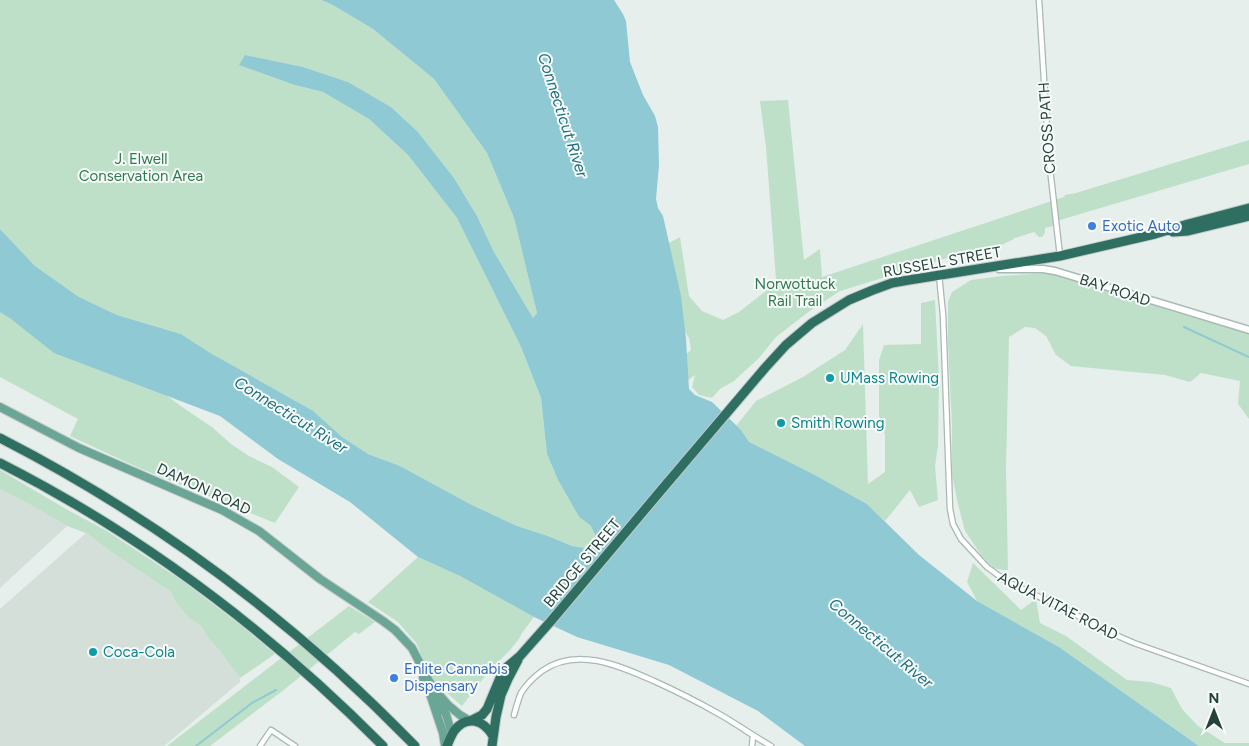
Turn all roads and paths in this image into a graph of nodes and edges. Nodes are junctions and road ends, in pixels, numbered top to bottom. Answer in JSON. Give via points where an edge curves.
{"nodes":[{"id":1,"x":1038,"y":0,"type":"edge"},
{"id":2,"x":1249,"y":208,"type":"edge"},
{"id":3,"x":1249,"y":216,"type":"edge"},
{"id":4,"x":1155,"y":234,"type":"junction"},
{"id":5,"x":1060,"y":256,"type":"junction"},
{"id":6,"x":978,"y":270,"type":"junction"},
{"id":7,"x":939,"y":275,"type":"junction"},
{"id":8,"x":1249,"y":330,"type":"edge"},
{"id":9,"x":0,"y":407,"type":"edge"},
{"id":10,"x":0,"y":438,"type":"edge"},
{"id":11,"x":0,"y":463,"type":"edge"},
{"id":12,"x":663,"y":488,"type":"joint"},
{"id":13,"x":520,"y":656,"type":"junction"},
{"id":14,"x":420,"y":664,"type":"junction"},
{"id":15,"x":1249,"y":684,"type":"edge"},
{"id":16,"x":429,"y":693,"type":"junction"},
{"id":17,"x":514,"y":715,"type":"dead end"},
{"id":18,"x":470,"y":721,"type":"junction"},
{"id":19,"x":492,"y":736,"type":"junction"},
{"id":20,"x":753,"y":736,"type":"junction"},
{"id":21,"x":450,"y":742,"type":"edge"},
{"id":22,"x":260,"y":746,"type":"edge"},
{"id":23,"x":296,"y":746,"type":"edge"},
{"id":24,"x":383,"y":746,"type":"edge"},
{"id":25,"x":415,"y":746,"type":"edge"},
{"id":26,"x":492,"y":746,"type":"edge"},
{"id":27,"x":752,"y":746,"type":"edge"},
{"id":28,"x":772,"y":746,"type":"edge"}],
"edges":[{"from":1,"to":5,"type":"street","name":"CROSS PATH","via":[[1049,160]]},
{"from":2,"to":4,"type":"highway","name":"RUSSELL STREET"},
{"from":3,"to":4,"type":"highway","name":"RUSSELL STREET","via":[[1188,231]]},
{"from":4,"to":5,"type":"highway","name":"RUSSELL STREET"},
{"from":5,"to":6,"type":"highway","name":"RUSSELL STREET"},
{"from":6,"to":7,"type":"highway","name":"RUSSELL STREET"},
{"from":6,"to":8,"type":"main road","name":"BAY ROAD","via":[[1055,271]]},
{"from":7,"to":12,"type":"highway","name":"RUSSELL STREET","via":[[892,283],[856,297],[812,323],[779,352]]},
{"from":7,"to":15,"type":"street","name":"AQUA VITAE ROAD","via":[[950,509],[952,524],[961,539],[993,573],[1012,585],[1134,643]]},
{"from":9,"to":14,"type":"main road","name":"DAMON ROAD","via":[[79,448],[222,510],[258,531],[320,579],[395,630],[412,648]]},
{"from":10,"to":25,"type":"highway","via":[[88,486],[158,530],[233,584],[329,662]]},
{"from":11,"to":24,"type":"highway","via":[[73,503],[165,562],[226,607],[312,678]]},
{"from":12,"to":13,"type":"highway","name":"BRIDGE STREET"},
{"from":13,"to":18,"type":"highway","name":"BRIDGE STREET","via":[[502,674],[487,709]]},
{"from":13,"to":19,"type":"highway","name":"BRIDGE STREET","via":[[504,688]]},
{"from":14,"to":16,"type":"main road","name":"DAMON ROAD"},
{"from":14,"to":18,"type":"main road","name":"DAMON ROAD","via":[[448,705]]},
{"from":16,"to":21,"type":"main road","name":"DAMON ROAD","via":[[443,733]]},
{"from":16,"to":21,"type":"main road","name":"DAMON ROAD","via":[[446,714]]},
{"from":17,"to":20,"type":"street","via":[[526,686],[545,669],[567,660],[592,660],[626,669],[673,690],[720,714]]},
{"from":18,"to":19,"type":"highway","via":[[484,726]]},
{"from":18,"to":21,"type":"highway","name":"BRIDGE STREET","via":[[455,730]]},
{"from":19,"to":26,"type":"highway","name":"BRIDGE STREET"},
{"from":20,"to":27,"type":"street"},
{"from":20,"to":28,"type":"street"},
{"from":22,"to":23,"type":"street","via":[[271,730]]}]}
